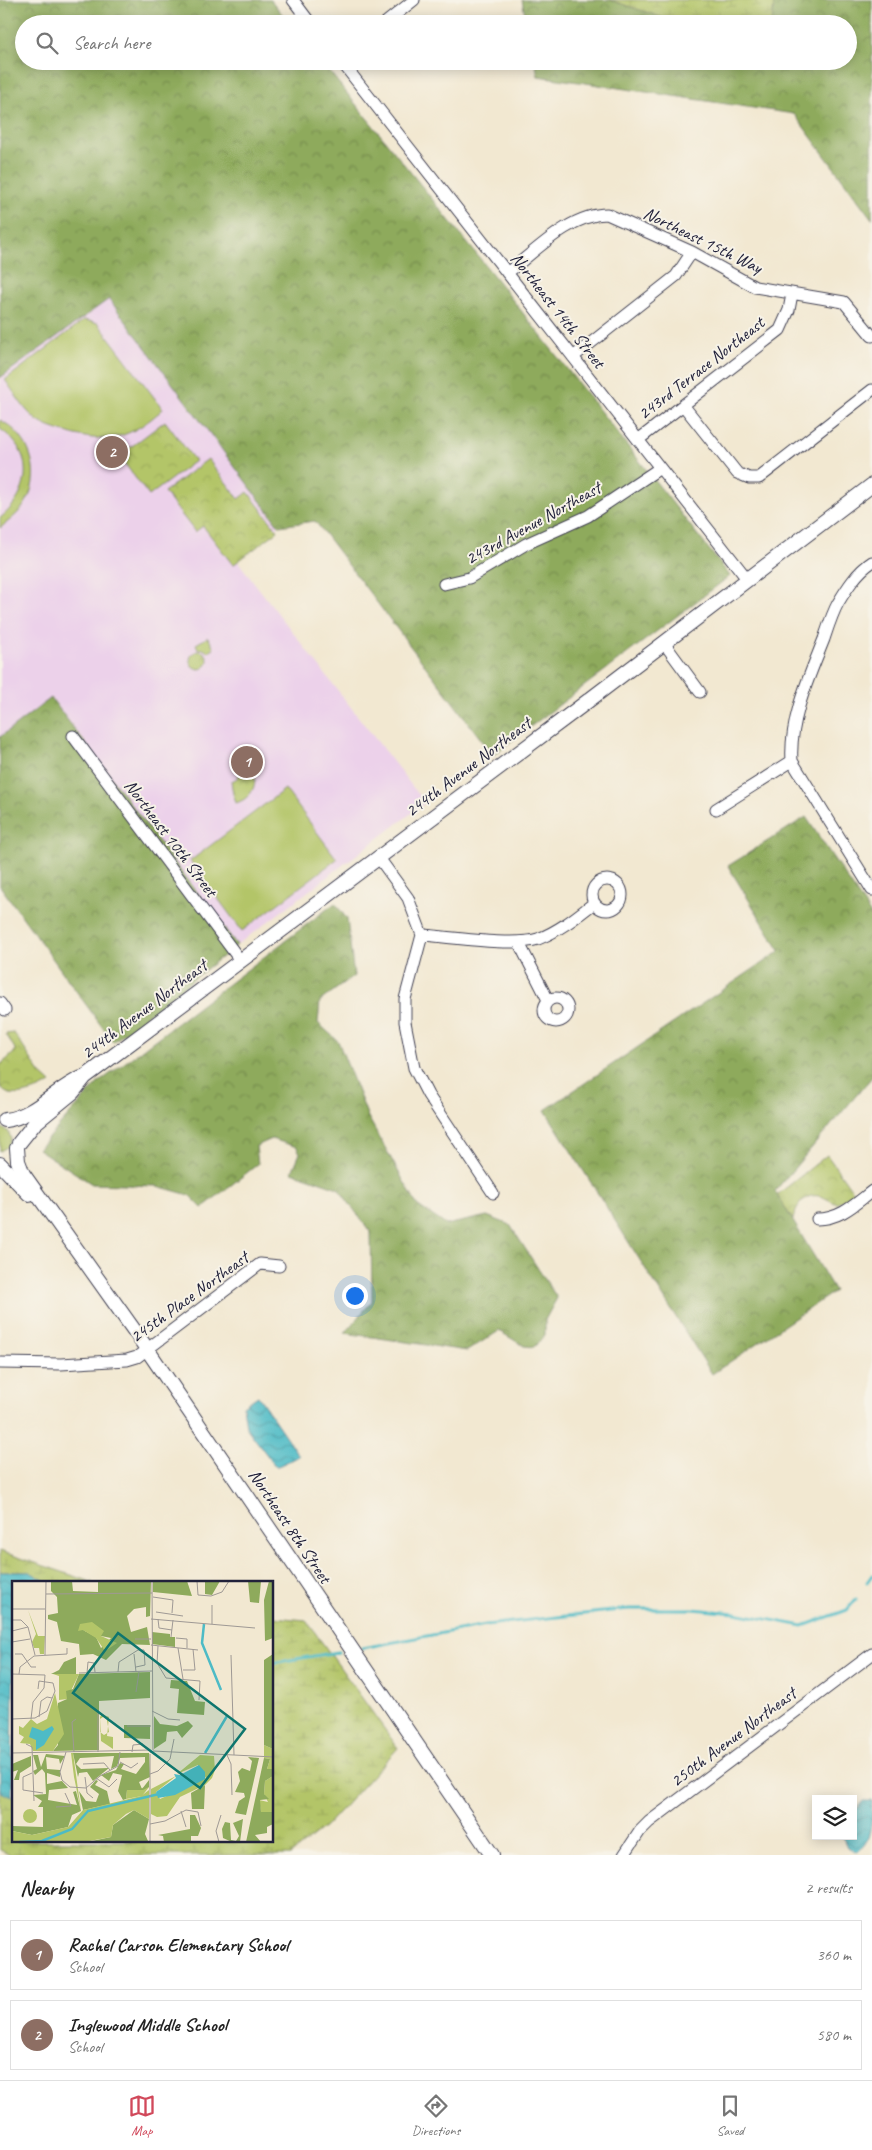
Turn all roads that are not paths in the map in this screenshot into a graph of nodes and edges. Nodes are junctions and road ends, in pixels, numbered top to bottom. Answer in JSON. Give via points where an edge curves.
{"nodes":[{"id":1,"x":293,"y":0,"type":"edge"},
{"id":2,"x":414,"y":0,"type":"edge"},
{"id":3,"x":304,"y":15,"type":"edge"},
{"id":4,"x":395,"y":15,"type":"edge"},
{"id":5,"x":348,"y":70,"type":"edge"},
{"id":6,"x":692,"y":252,"type":"junction"},
{"id":7,"x":507,"y":273,"type":"junction"},
{"id":8,"x":792,"y":294,"type":"junction"},
{"id":9,"x":872,"y":336,"type":"edge"},
{"id":10,"x":573,"y":357,"type":"junction"},
{"id":11,"x":872,"y":390,"type":"edge"},
{"id":12,"x":683,"y":405,"type":"junction"},
{"id":13,"x":638,"y":440,"type":"junction"},
{"id":14,"x":660,"y":468,"type":"junction"},
{"id":15,"x":872,"y":485,"type":"edge"},
{"id":16,"x":870,"y":568,"type":"edge"},
{"id":17,"x":748,"y":580,"type":"junction"},
{"id":18,"x":444,"y":584,"type":"dead end"},
{"id":19,"x":664,"y":643,"type":"junction"},
{"id":20,"x":700,"y":692,"type":"dead end"},
{"id":21,"x":73,"y":736,"type":"dead end"},
{"id":22,"x":792,"y":762,"type":"junction"},
{"id":23,"x":716,"y":809,"type":"dead end"},
{"id":24,"x":379,"y":858,"type":"junction"},
{"id":25,"x":872,"y":890,"type":"edge"},
{"id":26,"x":594,"y":903,"type":"dead end"},
{"id":27,"x":422,"y":935,"type":"junction"},
{"id":28,"x":519,"y":942,"type":"junction"},
{"id":29,"x":240,"y":960,"type":"junction"},
{"id":30,"x":548,"y":1000,"type":"dead end"},
{"id":31,"x":86,"y":1077,"type":"junction"},
{"id":32,"x":1,"y":1119,"type":"edge"},
{"id":33,"x":18,"y":1146,"type":"junction"},
{"id":34,"x":0,"y":1161,"type":"edge"},
{"id":35,"x":0,"y":1164,"type":"edge"},
{"id":36,"x":872,"y":1191,"type":"edge"},
{"id":37,"x":493,"y":1193,"type":"dead end"},
{"id":38,"x":55,"y":1218,"type":"junction"},
{"id":39,"x":817,"y":1219,"type":"dead end"},
{"id":40,"x":279,"y":1266,"type":"dead end"},
{"id":41,"x":147,"y":1349,"type":"junction"},
{"id":42,"x":0,"y":1363,"type":"edge"},
{"id":43,"x":872,"y":1654,"type":"edge"},
{"id":44,"x":492,"y":1855,"type":"edge"},
{"id":45,"x":624,"y":1855,"type":"edge"}],
"edges":[{"from":1,"to":3,"type":"street"},
{"from":2,"to":4,"type":"street"},
{"from":5,"to":7,"type":"street","name":"Northeast 14th Street"},
{"from":6,"to":7,"type":"street","name":"Northeast 15th Way","via":[[607,214],[594,214],[574,221]]},
{"from":6,"to":8,"type":"street","name":"Northeast 15th Way","via":[[755,288]]},
{"from":6,"to":10,"type":"street","via":[[676,276]]},
{"from":7,"to":10,"type":"street","name":"Northeast 14th Street"},
{"from":8,"to":9,"type":"street","name":"Northeast 15th Way","via":[[844,302]]},
{"from":8,"to":12,"type":"street","name":"243rd Terrace Northeast","via":[[780,330]]},
{"from":10,"to":13,"type":"street","name":"Northeast 14th Street"},
{"from":11,"to":12,"type":"street","via":[[759,478],[737,473]]},
{"from":12,"to":13,"type":"street","name":"243rd Terrace Northeast"},
{"from":13,"to":14,"type":"street","name":"Northeast 14th Street"},
{"from":14,"to":17,"type":"street","name":"Northeast 14th Street"},
{"from":14,"to":18,"type":"street","name":"243rd Avenue Northeast","via":[[588,516],[526,544],[469,578]]},
{"from":15,"to":17,"type":"street","name":"244th Avenue Northeast"},
{"from":16,"to":22,"type":"street","via":[[861,570],[837,605],[808,679],[794,728]]},
{"from":17,"to":19,"type":"street","name":"244th Avenue Northeast"},
{"from":19,"to":20,"type":"street"},
{"from":19,"to":24,"type":"street","name":"244th Avenue Northeast"},
{"from":21,"to":29,"type":"street","name":"Northeast 10th Street"},
{"from":22,"to":23,"type":"street"},
{"from":22,"to":25,"type":"street"},
{"from":24,"to":27,"type":"street","via":[[408,898]]},
{"from":24,"to":29,"type":"street","name":"244th Avenue Northeast"},
{"from":26,"to":28,"type":"street","via":[[562,928],[537,939]]},
{"from":27,"to":28,"type":"street"},
{"from":27,"to":37,"type":"street","via":[[405,999],[405,1022],[414,1068],[428,1095]]},
{"from":28,"to":30,"type":"street"},
{"from":29,"to":31,"type":"street","name":"244th Avenue Northeast"},
{"from":31,"to":32,"type":"street","name":"244th Avenue Northeast","via":[[68,1084],[18,1118]]},
{"from":31,"to":33,"type":"street","name":"244th Avenue Northeast","via":[[35,1123]]},
{"from":32,"to":33,"type":"street","name":"Northeast 8th Street","via":[[14,1127],[19,1138]]},
{"from":33,"to":34,"type":"street","name":"244th Avenue Northeast","via":[[8,1158]]},
{"from":33,"to":38,"type":"street","name":"Northeast 8th Street","via":[[18,1161],[23,1174]]},
{"from":35,"to":38,"type":"street","name":"Northeast 8th Street"},
{"from":36,"to":39,"type":"street","via":[[842,1214]]},
{"from":38,"to":41,"type":"street","name":"Northeast 8th Street"},
{"from":40,"to":41,"type":"street","name":"245th Place Northeast","via":[[260,1264]]},
{"from":41,"to":42,"type":"street","name":"245th Place Northeast","via":[[127,1360]]},
{"from":41,"to":44,"type":"street","name":"Northeast 8th Street"},
{"from":43,"to":45,"type":"street","name":"250th Avenue Northeast","via":[[650,1822]]}]}
